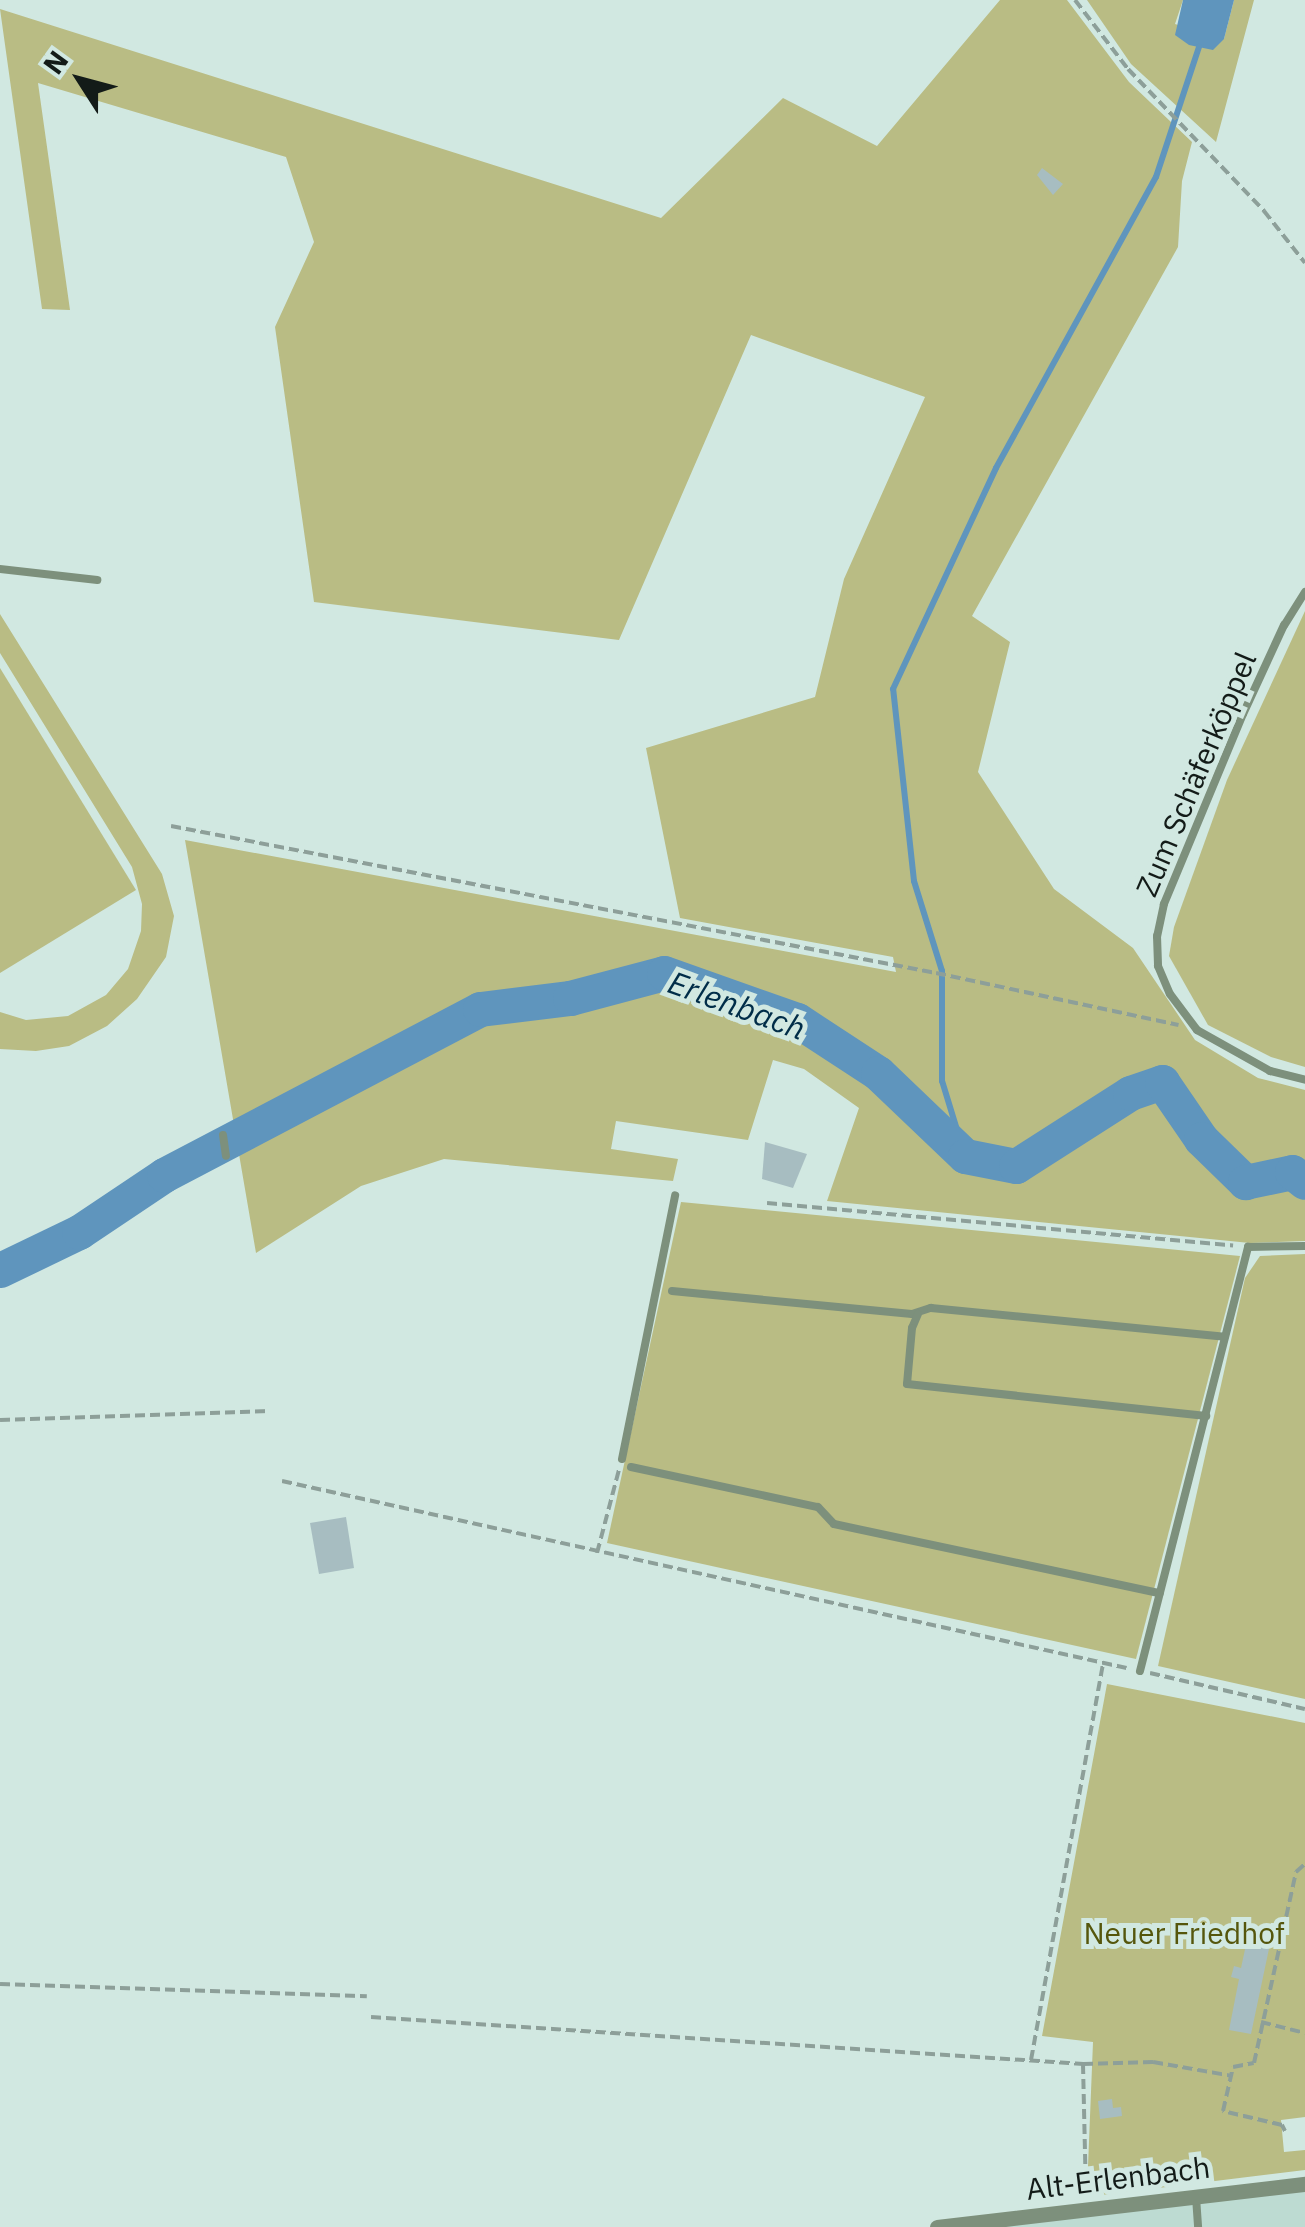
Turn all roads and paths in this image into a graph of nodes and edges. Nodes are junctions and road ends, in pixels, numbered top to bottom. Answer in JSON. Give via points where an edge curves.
{"nodes":[{"id":1,"x":1075,"y":0,"type":"edge"},
{"id":2,"x":1305,"y":263,"type":"edge"},
{"id":3,"x":0,"y":569,"type":"edge"},
{"id":4,"x":97,"y":580,"type":"dead end"},
{"id":5,"x":1305,"y":592,"type":"edge"},
{"id":6,"x":171,"y":826,"type":"dead end"},
{"id":7,"x":1198,"y":1030,"type":"junction"},
{"id":8,"x":1305,"y":1080,"type":"edge"},
{"id":9,"x":222,"y":1135,"type":"dead end"},
{"id":10,"x":226,"y":1156,"type":"dead end"},
{"id":11,"x":675,"y":1195,"type":"dead end"},
{"id":12,"x":767,"y":1204,"type":"dead end"},
{"id":13,"x":1305,"y":1246,"type":"edge"},
{"id":14,"x":1248,"y":1247,"type":"junction"},
{"id":15,"x":672,"y":1291,"type":"dead end"},
{"id":16,"x":918,"y":1314,"type":"junction"},
{"id":17,"x":1225,"y":1337,"type":"junction"},
{"id":18,"x":270,"y":1411,"type":"dead end"},
{"id":19,"x":1206,"y":1416,"type":"junction"},
{"id":20,"x":0,"y":1420,"type":"edge"},
{"id":21,"x":622,"y":1459,"type":"joint"},
{"id":22,"x":631,"y":1467,"type":"dead end"},
{"id":23,"x":282,"y":1481,"type":"dead end"},
{"id":24,"x":597,"y":1553,"type":"junction"},
{"id":25,"x":1160,"y":1592,"type":"junction"},
{"id":26,"x":1103,"y":1662,"type":"junction"},
{"id":27,"x":1140,"y":1671,"type":"junction"},
{"id":28,"x":1305,"y":1709,"type":"edge"},
{"id":29,"x":1305,"y":1864,"type":"edge"},
{"id":30,"x":0,"y":1984,"type":"edge"},
{"id":31,"x":368,"y":1996,"type":"dead end"},
{"id":32,"x":371,"y":2017,"type":"dead end"},
{"id":33,"x":1261,"y":2022,"type":"junction"},
{"id":34,"x":1305,"y":2034,"type":"edge"},
{"id":35,"x":1031,"y":2060,"type":"junction"},
{"id":36,"x":1083,"y":2064,"type":"junction"},
{"id":37,"x":1232,"y":2076,"type":"junction"},
{"id":38,"x":1285,"y":2131,"type":"dead end"},
{"id":39,"x":1305,"y":2184,"type":"edge"},
{"id":40,"x":1196,"y":2196,"type":"junction"},
{"id":41,"x":1077,"y":2215,"type":"edge"},
{"id":42,"x":937,"y":2227,"type":"edge"},
{"id":43,"x":1198,"y":2227,"type":"edge"}],
"edges":[{"from":1,"to":2,"type":"path","via":[[1128,69]]},
{"from":3,"to":4,"type":"lane"},
{"from":5,"to":7,"type":"lane","name":"Zum Schäferköppel","via":[[1242,714],[1164,904],[1158,966]]},
{"from":6,"to":7,"type":"path","via":[[943,974]]},
{"from":7,"to":8,"type":"lane","name":"Zum Schäferköppel","via":[[1270,1071]]},
{"from":9,"to":10,"type":"lane"},
{"from":11,"to":21,"type":"lane"},
{"from":12,"to":14,"type":"path"},
{"from":13,"to":14,"type":"lane"},
{"from":14,"to":17,"type":"lane"},
{"from":15,"to":16,"type":"lane"},
{"from":16,"to":17,"type":"lane","via":[[930,1308]]},
{"from":16,"to":19,"type":"lane","via":[[907,1384]]},
{"from":17,"to":19,"type":"lane"},
{"from":18,"to":20,"type":"path"},
{"from":19,"to":25,"type":"lane"},
{"from":21,"to":24,"type":"path"},
{"from":22,"to":25,"type":"lane","via":[[818,1507],[834,1524]]},
{"from":23,"to":24,"type":"path"},
{"from":24,"to":26,"type":"path"},
{"from":25,"to":27,"type":"lane"},
{"from":26,"to":27,"type":"path"},
{"from":26,"to":35,"type":"path"},
{"from":27,"to":28,"type":"path"},
{"from":29,"to":33,"type":"path","via":[[1296,1872]]},
{"from":30,"to":31,"type":"path"},
{"from":32,"to":35,"type":"path"},
{"from":33,"to":34,"type":"path"},
{"from":33,"to":37,"type":"path","via":[[1254,2063],[1233,2066]]},
{"from":35,"to":36,"type":"path"},
{"from":36,"to":37,"type":"path","via":[[1153,2062]]},
{"from":36,"to":41,"type":"path"},
{"from":37,"to":38,"type":"path","via":[[1223,2111]]},
{"from":39,"to":40,"type":"street","name":"Alt-Erlenbach"},
{"from":40,"to":41,"type":"street","name":"Alt-Erlenbach"},
{"from":40,"to":43,"type":"lane"},
{"from":41,"to":42,"type":"street","name":"Alt-Erlenbach"}]}
